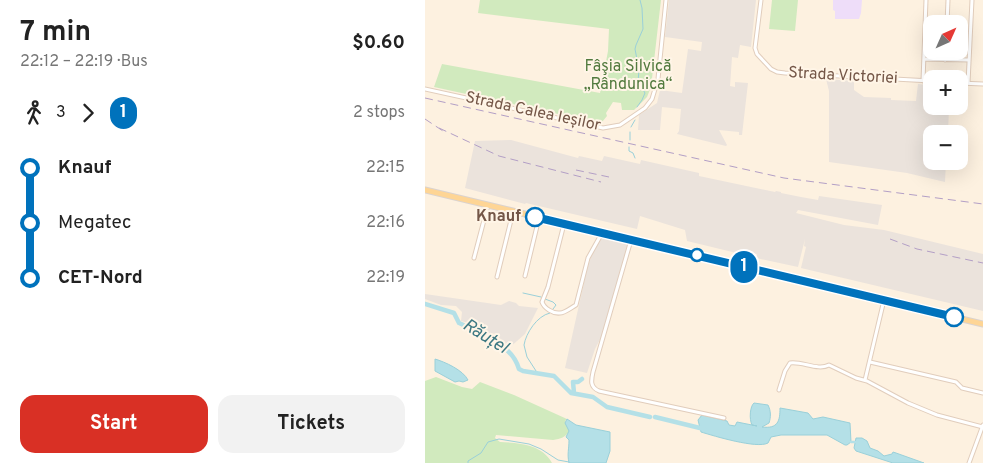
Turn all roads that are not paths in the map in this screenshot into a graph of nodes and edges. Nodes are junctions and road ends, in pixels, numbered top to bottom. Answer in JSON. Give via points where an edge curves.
{"nodes":[{"id":1,"x":667,"y":0,"type":"edge"},
{"id":2,"x":761,"y":0,"type":"edge"},
{"id":3,"x":926,"y":0,"type":"edge"},
{"id":4,"x":948,"y":0,"type":"edge"},
{"id":5,"x":972,"y":0,"type":"edge"},
{"id":6,"x":925,"y":15,"type":"edge"},
{"id":7,"x":947,"y":15,"type":"edge"},
{"id":8,"x":969,"y":60,"type":"joint"},
{"id":9,"x":923,"y":81,"type":"edge"},
{"id":10,"x":969,"y":83,"type":"joint"},
{"id":11,"x":983,"y":84,"type":"edge"},
{"id":12,"x":425,"y":89,"type":"edge"},
{"id":13,"x":425,"y":190,"type":"edge"},
{"id":14,"x":488,"y":206,"type":"junction"},
{"id":15,"x":513,"y":212,"type":"junction"},
{"id":16,"x":539,"y":218,"type":"junction"},
{"id":17,"x":564,"y":224,"type":"junction"},
{"id":18,"x":602,"y":233,"type":"junction"},
{"id":19,"x":631,"y":240,"type":"junction"},
{"id":20,"x":474,"y":258,"type":"dead end"},
{"id":21,"x":525,"y":276,"type":"dead end"},
{"id":22,"x":497,"y":277,"type":"dead end"},
{"id":23,"x":884,"y":299,"type":"junction"},
{"id":24,"x":983,"y":324,"type":"edge"},
{"id":25,"x":870,"y":362,"type":"junction"},
{"id":26,"x":865,"y":380,"type":"junction"},
{"id":27,"x":779,"y":390,"type":"dead end"},
{"id":28,"x":983,"y":393,"type":"edge"},
{"id":29,"x":724,"y":418,"type":"dead end"},
{"id":30,"x":983,"y":426,"type":"edge"},
{"id":31,"x":969,"y":463,"type":"edge"}],
"edges":[{"from":1,"to":12,"type":"street","name":"Strada Calea Ieșilor","via":[[654,95],[645,108],[620,125],[603,128]]},
{"from":2,"to":9,"type":"street","name":"Strada Victoriei","via":[[755,48],[773,70]]},
{"from":3,"to":6,"type":"street"},
{"from":4,"to":7,"type":"street"},
{"from":5,"to":8,"type":"street"},
{"from":8,"to":10,"type":"street"},
{"from":10,"to":11,"type":"street"},
{"from":13,"to":14,"type":"main road"},
{"from":14,"to":15,"type":"main road"},
{"from":14,"to":20,"type":"street"},
{"from":15,"to":16,"type":"main road"},
{"from":15,"to":22,"type":"street"},
{"from":16,"to":17,"type":"main road"},
{"from":16,"to":21,"type":"street"},
{"from":17,"to":18,"type":"main road"},
{"from":17,"to":18,"type":"street","via":[[549,287],[542,302],[547,309],[560,314],[576,304],[588,258]]},
{"from":18,"to":19,"type":"main road"},
{"from":19,"to":23,"type":"main road"},
{"from":19,"to":29,"type":"street","via":[[593,372],[592,387]]},
{"from":23,"to":24,"type":"main road"},
{"from":23,"to":25,"type":"street"},
{"from":25,"to":26,"type":"street"},
{"from":25,"to":28,"type":"street","via":[[954,382],[962,388]]},
{"from":26,"to":27,"type":"street","via":[[829,365],[821,368],[792,362],[785,371]]},
{"from":26,"to":30,"type":"street","via":[[937,415]]},
{"from":30,"to":31,"type":"street"}]}
